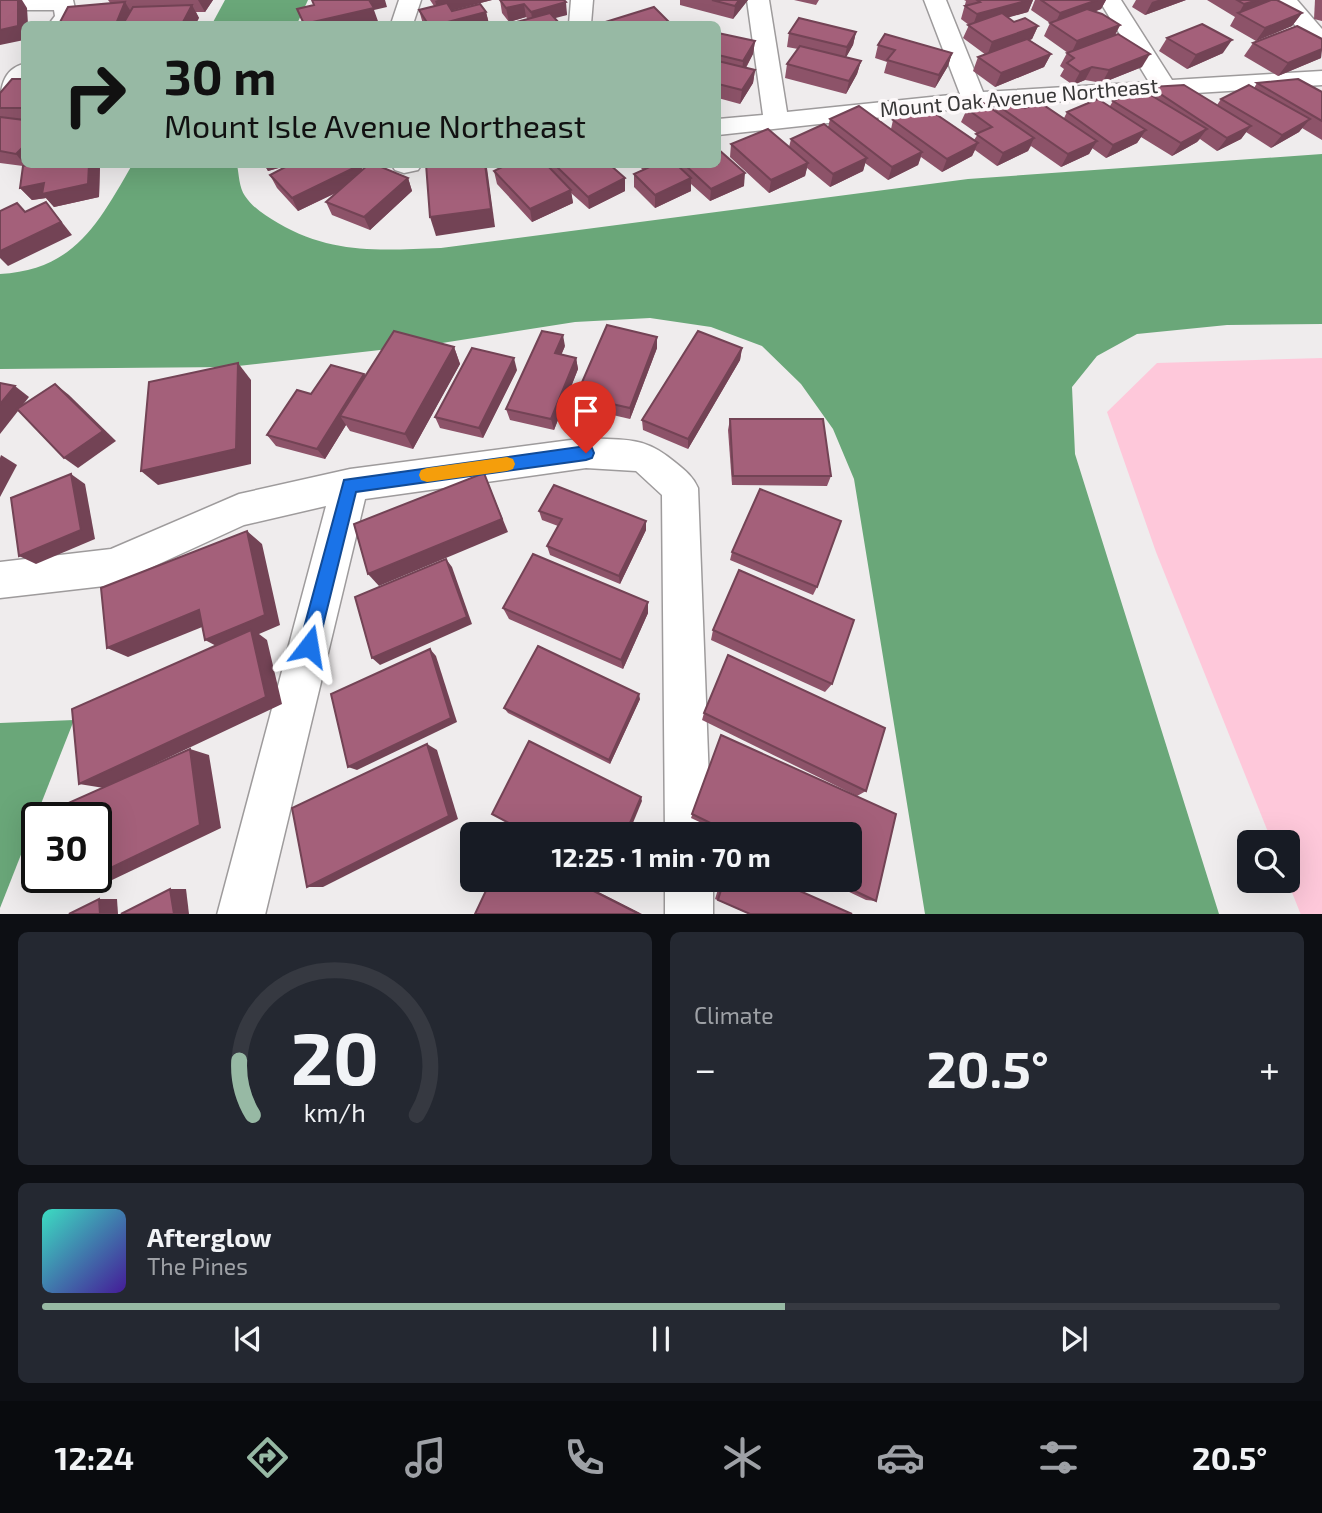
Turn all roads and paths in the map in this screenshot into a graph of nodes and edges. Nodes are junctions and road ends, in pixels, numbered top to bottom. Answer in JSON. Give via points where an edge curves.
{"nodes":[{"id":1,"x":410,"y":0,"type":"edge"},
{"id":2,"x":582,"y":0,"type":"edge"},
{"id":3,"x":758,"y":0,"type":"edge"},
{"id":4,"x":935,"y":0,"type":"edge"},
{"id":5,"x":1110,"y":0,"type":"edge"},
{"id":6,"x":1285,"y":0,"type":"edge"},
{"id":7,"x":0,"y":3,"type":"edge"},
{"id":8,"x":63,"y":21,"type":"edge"},
{"id":9,"x":403,"y":21,"type":"edge"},
{"id":10,"x":580,"y":21,"type":"edge"},
{"id":11,"x":1322,"y":43,"type":"edge"},
{"id":12,"x":21,"y":75,"type":"edge"},
{"id":13,"x":1322,"y":78,"type":"edge"},
{"id":14,"x":1164,"y":86,"type":"junction"},
{"id":15,"x":974,"y":100,"type":"junction"},
{"id":16,"x":0,"y":102,"type":"edge"},
{"id":17,"x":776,"y":120,"type":"junction"},
{"id":18,"x":721,"y":127,"type":"edge"},
{"id":19,"x":350,"y":485,"type":"junction"},
{"id":20,"x":0,"y":580,"type":"edge"},
{"id":21,"x":688,"y":822,"type":"edge"},
{"id":22,"x":689,"y":892,"type":"edge"},
{"id":23,"x":241,"y":914,"type":"edge"},
{"id":24,"x":689,"y":914,"type":"edge"}],
"edges":[{"from":1,"to":9,"type":"street"},
{"from":2,"to":10,"type":"street"},
{"from":3,"to":17,"type":"street"},
{"from":4,"to":15,"type":"street"},
{"from":5,"to":14,"type":"street"},
{"from":6,"to":11,"type":"street"},
{"from":7,"to":8,"type":"street","via":[[64,3]]},
{"from":12,"to":16,"type":"street"},
{"from":13,"to":14,"type":"street","name":"Mount Oak Avenue Northeast"},
{"from":14,"to":15,"type":"street","name":"Mount Oak Avenue Northeast"},
{"from":15,"to":17,"type":"street","name":"Mount Oak Avenue Northeast"},
{"from":17,"to":18,"type":"street","name":"Mount Oak Avenue Northeast"},
{"from":19,"to":20,"type":"street","via":[[239,510],[113,567]]},
{"from":19,"to":21,"type":"street","via":[[586,453],[644,457],[680,488]]},
{"from":19,"to":23,"type":"street"},
{"from":22,"to":24,"type":"street"}]}
